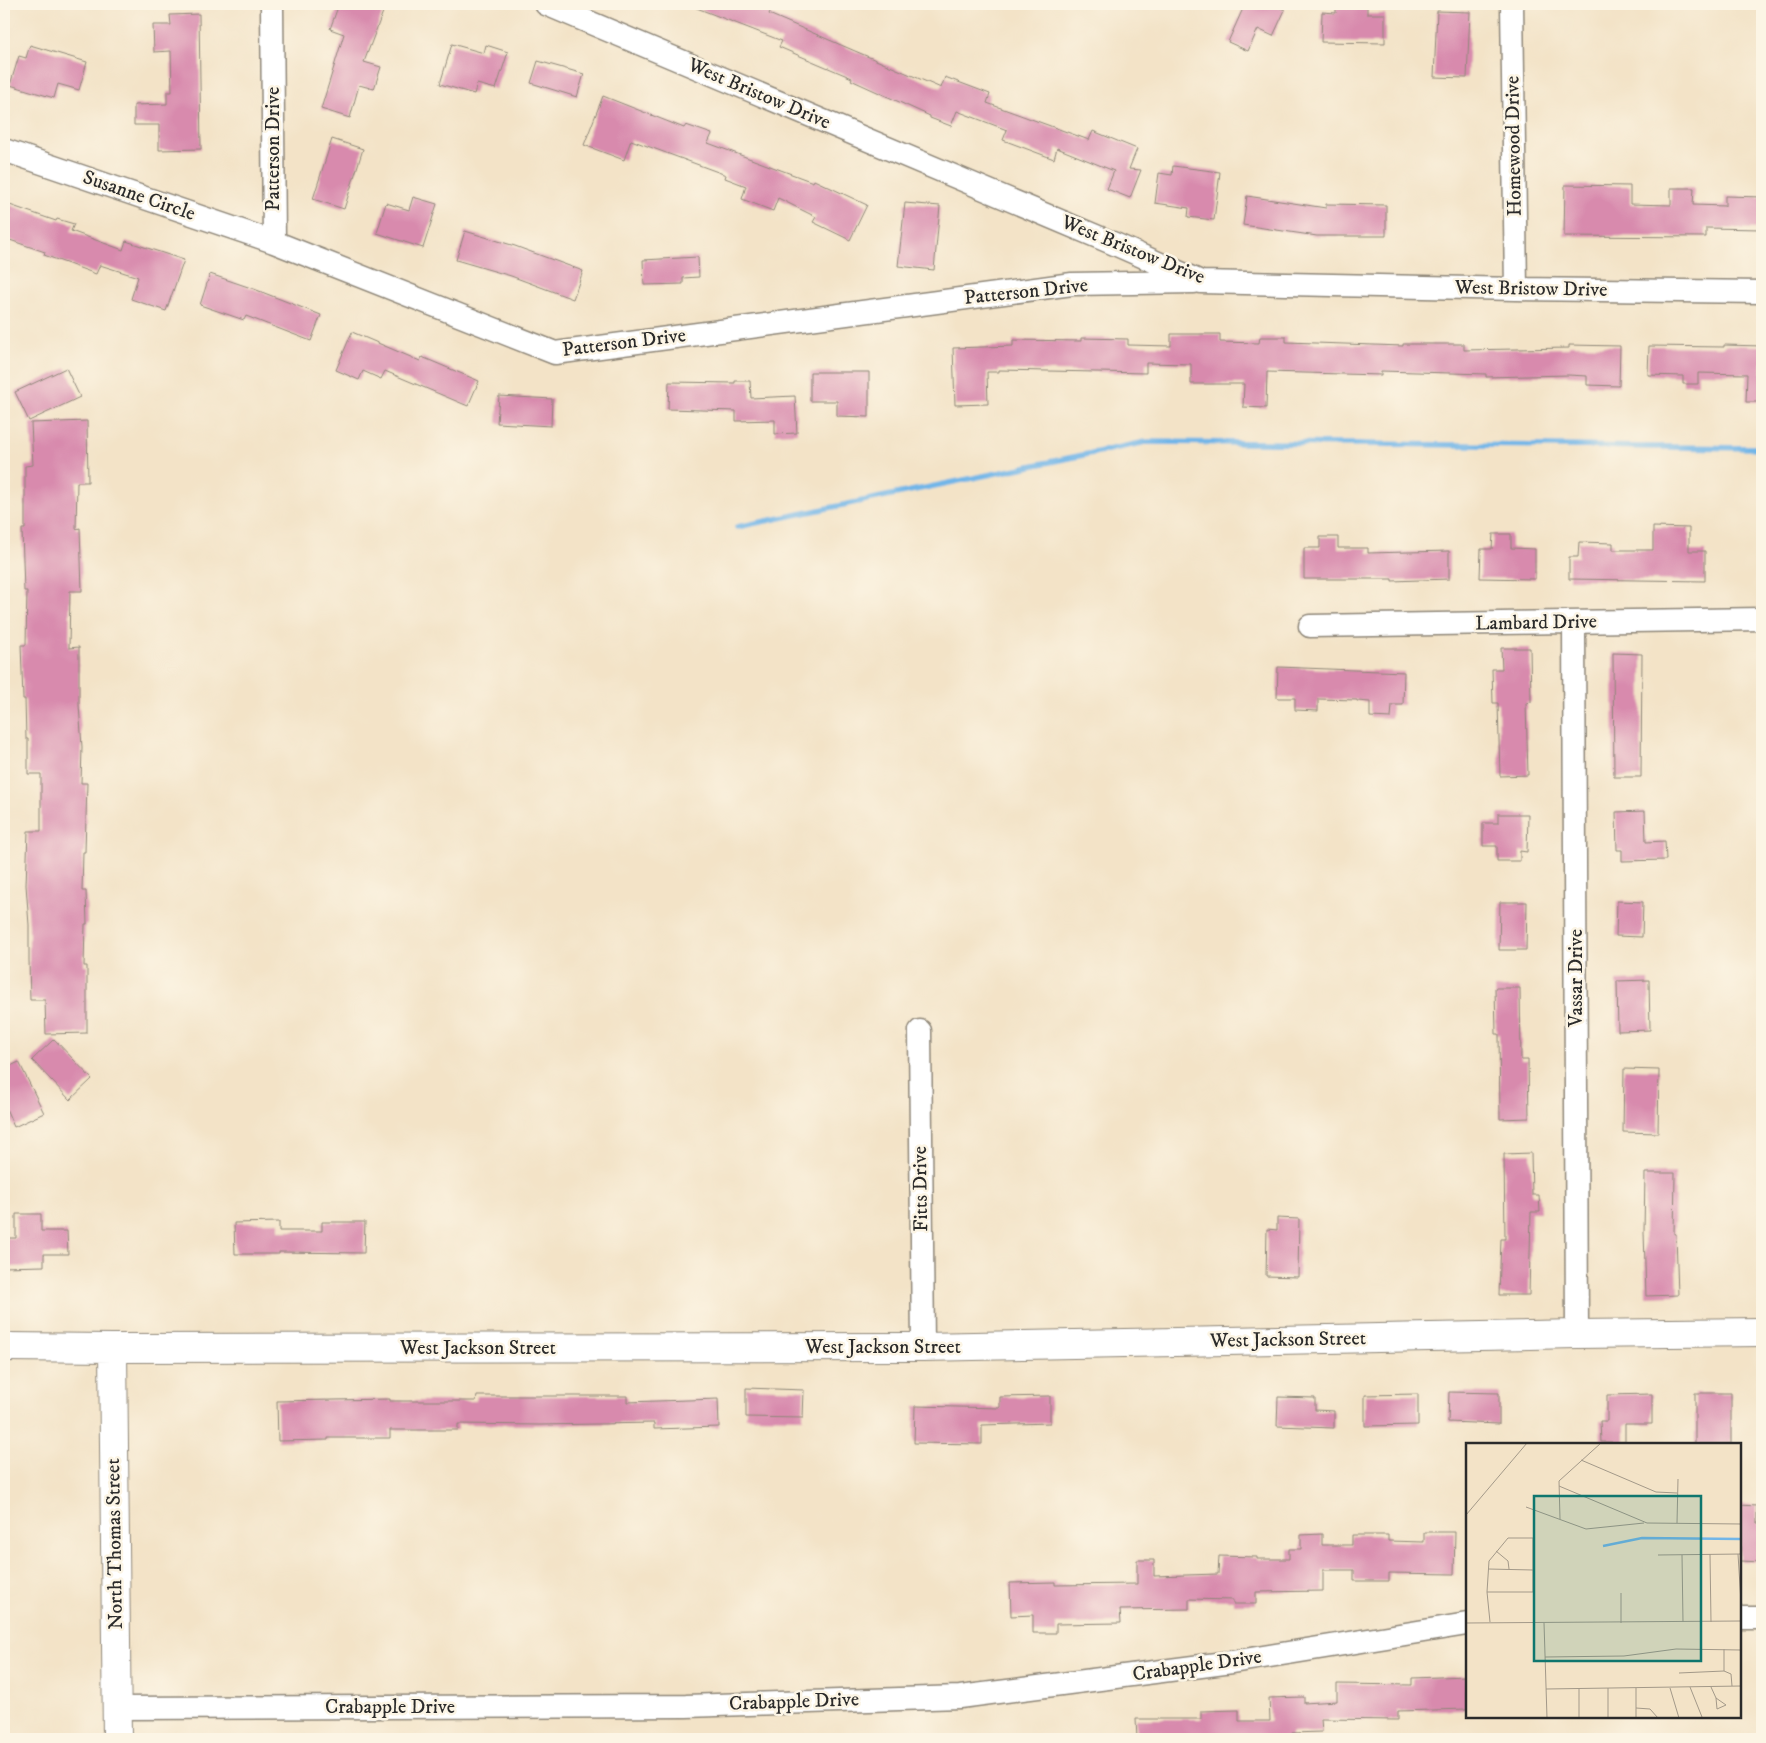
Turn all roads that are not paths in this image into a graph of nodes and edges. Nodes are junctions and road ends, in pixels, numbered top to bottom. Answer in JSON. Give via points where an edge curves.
{"nodes":[{"id":1,"x":272,"y":4,"type":"edge"},
{"id":2,"x":546,"y":4,"type":"edge"},
{"id":3,"x":1512,"y":4,"type":"edge"},
{"id":4,"x":4,"y":150,"type":"edge"},
{"id":5,"x":274,"y":242,"type":"junction"},
{"id":6,"x":1201,"y":282,"type":"junction"},
{"id":7,"x":1516,"y":289,"type":"junction"},
{"id":8,"x":1762,"y":292,"type":"edge"},
{"id":9,"x":1762,"y":619,"type":"edge"},
{"id":10,"x":1574,"y":623,"type":"junction"},
{"id":11,"x":1310,"y":626,"type":"dead end"},
{"id":12,"x":920,"y":1031,"type":"dead end"},
{"id":13,"x":1762,"y":1332,"type":"edge"},
{"id":14,"x":1577,"y":1334,"type":"junction"},
{"id":15,"x":4,"y":1347,"type":"edge"},
{"id":16,"x":923,"y":1347,"type":"junction"},
{"id":17,"x":113,"y":1348,"type":"junction"},
{"id":18,"x":1741,"y":1618,"type":"edge"},
{"id":19,"x":1762,"y":1618,"type":"edge"},
{"id":20,"x":1466,"y":1624,"type":"edge"},
{"id":21,"x":116,"y":1708,"type":"junction"},
{"id":22,"x":118,"y":1739,"type":"edge"}],
"edges":[{"from":1,"to":5,"type":"street","name":"Patterson Drive"},
{"from":2,"to":6,"type":"street","name":"West Bristow Drive"},
{"from":3,"to":7,"type":"street","name":"Homewood Drive"},
{"from":4,"to":5,"type":"street","name":"Susanne Circle"},
{"from":5,"to":6,"type":"street","name":"Patterson Drive","via":[[554,352],[1072,284]]},
{"from":6,"to":7,"type":"street","name":"West Bristow Drive"},
{"from":7,"to":8,"type":"street","name":"West Bristow Drive"},
{"from":9,"to":10,"type":"street","name":"Lambard Drive"},
{"from":10,"to":11,"type":"street","name":"Lambard Drive"},
{"from":10,"to":14,"type":"street","name":"Vassar Drive"},
{"from":12,"to":16,"type":"street","name":"Fitts Drive"},
{"from":13,"to":14,"type":"street","name":"West Jackson Street"},
{"from":14,"to":16,"type":"street","name":"West Jackson Street"},
{"from":15,"to":17,"type":"street","name":"West Jackson Street"},
{"from":16,"to":17,"type":"street","name":"West Jackson Street"},
{"from":17,"to":21,"type":"street","name":"North Thomas Street"},
{"from":18,"to":19,"type":"street"},
{"from":20,"to":21,"type":"street","name":"Crabapple Drive","via":[[1232,1662],[960,1697],[686,1706]]},
{"from":21,"to":22,"type":"street","name":"North Thomas Street"}]}
